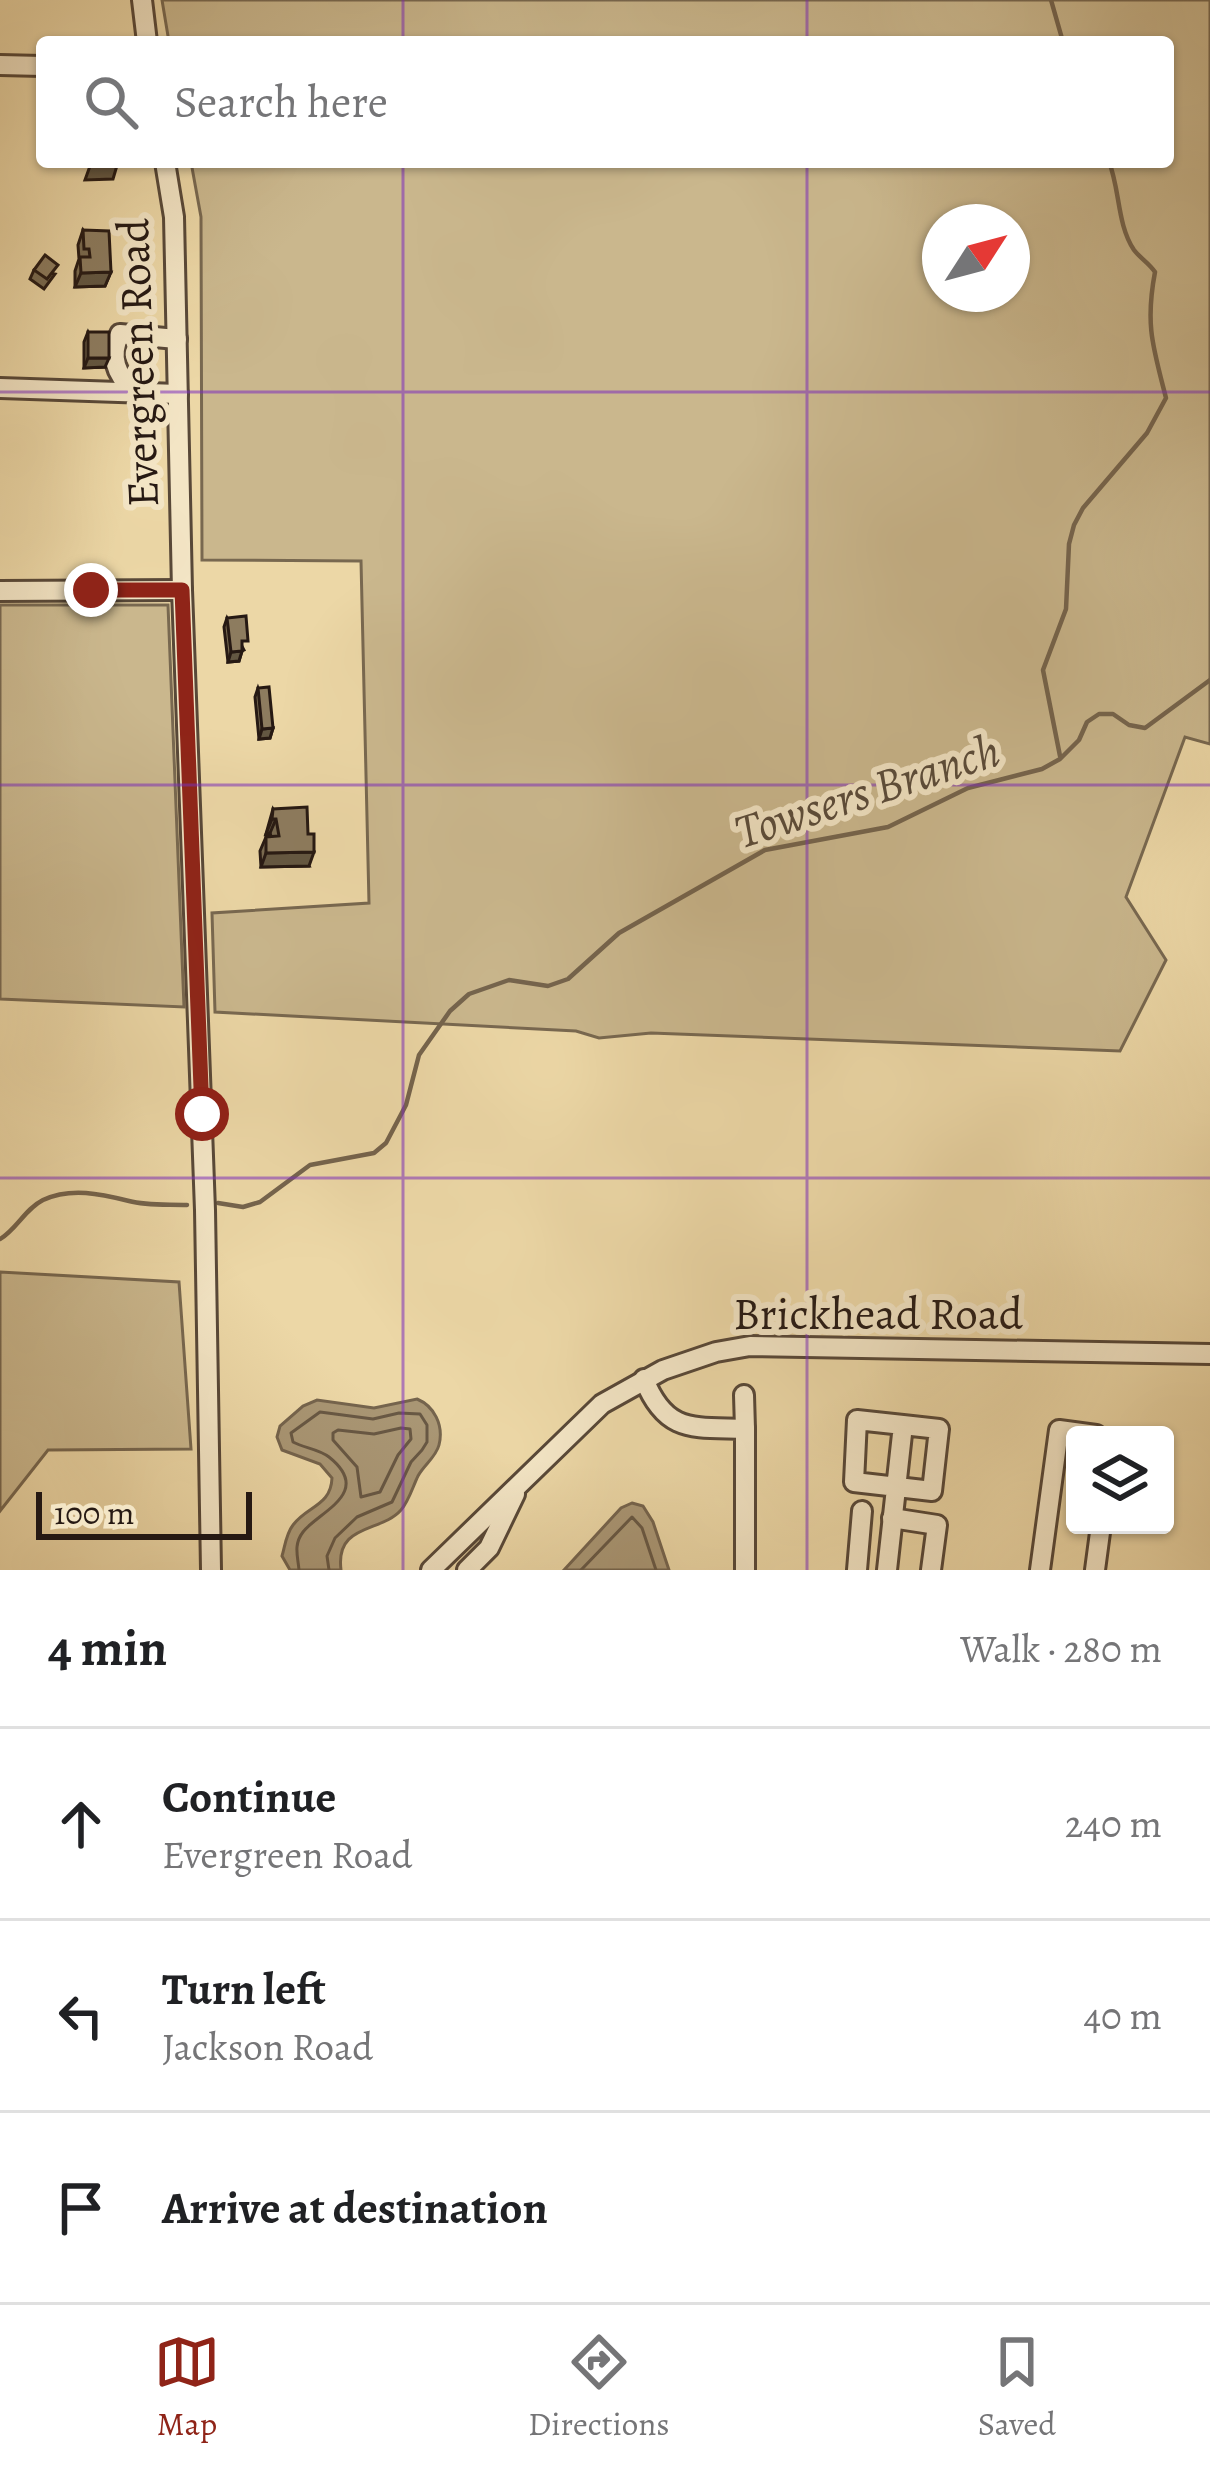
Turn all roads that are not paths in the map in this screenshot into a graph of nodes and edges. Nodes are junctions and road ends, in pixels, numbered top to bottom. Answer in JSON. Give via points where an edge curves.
{"nodes":[{"id":1,"x":142,"y":0,"type":"edge"},
{"id":2,"x":146,"y":36,"type":"edge"},
{"id":3,"x":0,"y":65,"type":"edge"},
{"id":4,"x":36,"y":65,"type":"edge"},
{"id":5,"x":166,"y":168,"type":"edge"},
{"id":6,"x":177,"y":339,"type":"junction"},
{"id":7,"x":0,"y":388,"type":"edge"},
{"id":8,"x":135,"y":393,"type":"junction"},
{"id":9,"x":178,"y":394,"type":"junction"},
{"id":10,"x":182,"y":590,"type":"junction"},
{"id":11,"x":0,"y":591,"type":"edge"},
{"id":12,"x":1210,"y":1354,"type":"edge"},
{"id":13,"x":644,"y":1379,"type":"junction"},
{"id":14,"x":744,"y":1395,"type":"dead end"},
{"id":15,"x":903,"y":1425,"type":"junction"},
{"id":16,"x":745,"y":1429,"type":"junction"},
{"id":17,"x":1066,"y":1431,"type":"edge"},
{"id":18,"x":520,"y":1485,"type":"junction"},
{"id":19,"x":896,"y":1487,"type":"junction"},
{"id":20,"x":862,"y":1511,"type":"dead end"},
{"id":21,"x":892,"y":1518,"type":"junction"},
{"id":22,"x":1100,"y":1534,"type":"edge"},
{"id":23,"x":211,"y":1570,"type":"edge"},
{"id":24,"x":431,"y":1570,"type":"edge"},
{"id":25,"x":467,"y":1570,"type":"edge"},
{"id":26,"x":745,"y":1570,"type":"edge"},
{"id":27,"x":856,"y":1570,"type":"edge"},
{"id":28,"x":886,"y":1570,"type":"edge"},
{"id":29,"x":931,"y":1570,"type":"edge"},
{"id":30,"x":1040,"y":1570,"type":"edge"},
{"id":31,"x":1095,"y":1570,"type":"edge"}],
"edges":[{"from":1,"to":2,"type":"street"},
{"from":3,"to":4,"type":"street"},
{"from":5,"to":6,"type":"street","name":"Evergreen Road"},
{"from":6,"to":8,"type":"street","via":[[120,334],[116,368]]},
{"from":6,"to":9,"type":"street","name":"Evergreen Road"},
{"from":7,"to":8,"type":"street"},
{"from":8,"to":9,"type":"street"},
{"from":9,"to":10,"type":"street","name":"Evergreen Road"},
{"from":10,"to":11,"type":"street"},
{"from":10,"to":23,"type":"street","name":"Evergreen Road"},
{"from":12,"to":13,"type":"street","name":"Brickhead Road","via":[[750,1346]]},
{"from":13,"to":16,"type":"street","via":[[676,1424]]},
{"from":13,"to":18,"type":"street","name":"Brickhead Road","via":[[579,1423]]},
{"from":14,"to":16,"type":"street"},
{"from":15,"to":19,"type":"street"},
{"from":15,"to":19,"type":"street","via":[[939,1429],[932,1491]]},
{"from":15,"to":19,"type":"street","via":[[857,1420],[854,1482]]},
{"from":16,"to":26,"type":"street"},
{"from":17,"to":30,"type":"street","via":[[1059,1430]]},
{"from":18,"to":24,"type":"street","name":"Brickhead Road"},
{"from":18,"to":25,"type":"street","name":"Brickhead Road","via":[[489,1548]]},
{"from":19,"to":21,"type":"street"},
{"from":20,"to":27,"type":"street"},
{"from":21,"to":28,"type":"street"},
{"from":21,"to":29,"type":"street","via":[[937,1525]]},
{"from":22,"to":31,"type":"street"}]}
